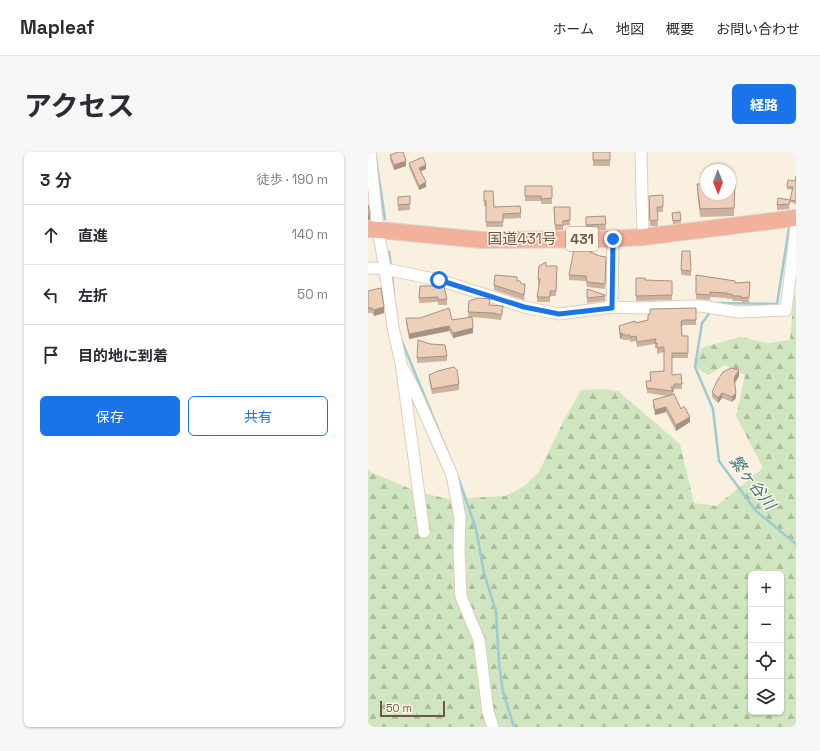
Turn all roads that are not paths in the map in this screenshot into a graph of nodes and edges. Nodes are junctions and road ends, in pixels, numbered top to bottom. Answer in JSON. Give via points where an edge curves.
{"nodes":[{"id":1,"x":370,"y":152,"type":"edge"},
{"id":2,"x":641,"y":152,"type":"edge"},
{"id":3,"x":796,"y":218,"type":"edge"},
{"id":4,"x":796,"y":227,"type":"edge"},
{"id":5,"x":373,"y":229,"type":"edge"},
{"id":6,"x":643,"y":237,"type":"junction"},
{"id":7,"x":613,"y":239,"type":"junction"},
{"id":8,"x":368,"y":268,"type":"edge"},
{"id":9,"x":385,"y":269,"type":"junction"},
{"id":10,"x":612,"y":308,"type":"junction"},
{"id":11,"x":401,"y":363,"type":"junction"},
{"id":12,"x":424,"y":532,"type":"dead end"},
{"id":13,"x":493,"y":727,"type":"edge"}],
"edges":[{"from":1,"to":5,"type":"street"},
{"from":2,"to":6,"type":"street"},
{"from":3,"to":6,"type":"highway","name":"国道431号","number":"431"},
{"from":4,"to":10,"type":"street","via":[[786,310],[738,312],[701,306]]},
{"from":5,"to":7,"type":"highway","name":"国道431号","number":"431","via":[[482,240]]},
{"from":5,"to":9,"type":"street"},
{"from":6,"to":7,"type":"highway","name":"国道431号","number":"431"},
{"from":7,"to":10,"type":"street"},
{"from":8,"to":9,"type":"street"},
{"from":9,"to":10,"type":"street","via":[[439,280],[524,307],[559,314]]},
{"from":9,"to":11,"type":"street","via":[[393,328]]},
{"from":11,"to":12,"type":"street"},
{"from":11,"to":13,"type":"street","via":[[452,475],[460,516],[461,597],[479,640],[488,712]]}]}
